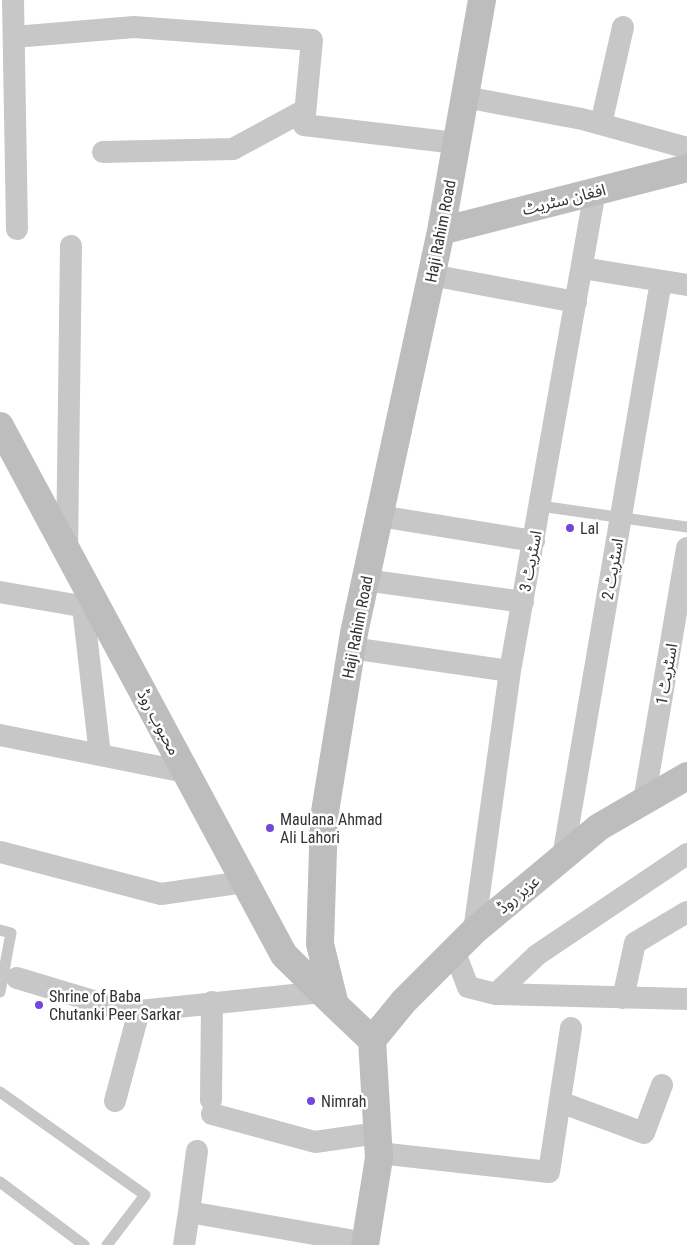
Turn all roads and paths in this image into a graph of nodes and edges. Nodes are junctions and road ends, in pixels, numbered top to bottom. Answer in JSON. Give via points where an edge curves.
{"nodes":[{"id":1,"x":13,"y":0,"type":"edge"},
{"id":2,"x":482,"y":0,"type":"edge"},
{"id":3,"x":623,"y":28,"type":"dead end"},
{"id":4,"x":14,"y":37,"type":"junction"},
{"id":5,"x":464,"y":97,"type":"junction"},
{"id":6,"x":305,"y":110,"type":"junction"},
{"id":7,"x":602,"y":124,"type":"junction"},
{"id":8,"x":456,"y":143,"type":"junction"},
{"id":9,"x":687,"y":148,"type":"edge"},
{"id":10,"x":103,"y":152,"type":"dead end"},
{"id":11,"x":687,"y":168,"type":"edge"},
{"id":12,"x":595,"y":192,"type":"junction"},
{"id":13,"x":17,"y":229,"type":"dead end"},
{"id":14,"x":441,"y":231,"type":"junction"},
{"id":15,"x":71,"y":246,"type":"dead end"},
{"id":16,"x":582,"y":268,"type":"junction"},
{"id":17,"x":431,"y":275,"type":"junction"},
{"id":18,"x":662,"y":281,"type":"junction"},
{"id":19,"x":687,"y":285,"type":"edge"},
{"id":20,"x":576,"y":302,"type":"junction"},
{"id":21,"x":0,"y":426,"type":"edge"},
{"id":22,"x":540,"y":506,"type":"junction"},
{"id":23,"x":379,"y":516,"type":"junction"},
{"id":24,"x":621,"y":518,"type":"junction"},
{"id":25,"x":687,"y":527,"type":"edge"},
{"id":26,"x":534,"y":542,"type":"junction"},
{"id":27,"x":687,"y":548,"type":"edge"},
{"id":28,"x":67,"y":552,"type":"junction"},
{"id":29,"x":365,"y":580,"type":"junction"},
{"id":30,"x":0,"y":592,"type":"edge"},
{"id":31,"x":523,"y":602,"type":"junction"},
{"id":32,"x":91,"y":608,"type":"junction"},
{"id":33,"x":351,"y":648,"type":"junction"},
{"id":34,"x":510,"y":671,"type":"junction"},
{"id":35,"x":0,"y":735,"type":"edge"},
{"id":36,"x":100,"y":755,"type":"junction"},
{"id":37,"x":185,"y":772,"type":"junction"},
{"id":38,"x":687,"y":776,"type":"edge"},
{"id":39,"x":644,"y":800,"type":"junction"},
{"id":40,"x":0,"y":852,"type":"edge"},
{"id":41,"x":687,"y":854,"type":"edge"},
{"id":42,"x":563,"y":857,"type":"junction"},
{"id":43,"x":244,"y":882,"type":"junction"},
{"id":44,"x":687,"y":912,"type":"edge"},
{"id":45,"x":0,"y":930,"type":"edge"},
{"id":46,"x":474,"y":931,"type":"junction"},
{"id":47,"x":454,"y":950,"type":"junction"},
{"id":48,"x":8,"y":985,"type":"edge"},
{"id":49,"x":496,"y":994,"type":"junction"},
{"id":50,"x":328,"y":998,"type":"junction"},
{"id":51,"x":623,"y":998,"type":"junction"},
{"id":52,"x":687,"y":1000,"type":"edge"},
{"id":53,"x":212,"y":1002,"type":"junction"},
{"id":54,"x":139,"y":1011,"type":"junction"},
{"id":55,"x":571,"y":1028,"type":"dead end"},
{"id":56,"x":372,"y":1040,"type":"junction"},
{"id":57,"x":662,"y":1085,"type":"dead end"},
{"id":58,"x":0,"y":1092,"type":"edge"},
{"id":59,"x":116,"y":1100,"type":"dead end"},
{"id":60,"x":560,"y":1102,"type":"junction"},
{"id":61,"x":379,"y":1143,"type":"junction"},
{"id":62,"x":197,"y":1151,"type":"dead end"},
{"id":63,"x":0,"y":1182,"type":"edge"},
{"id":64,"x":189,"y":1212,"type":"junction"},
{"id":65,"x":280,"y":1237,"type":"edge"},
{"id":66,"x":365,"y":1244,"type":"edge"},
{"id":67,"x":84,"y":1245,"type":"edge"},
{"id":68,"x":107,"y":1245,"type":"edge"},
{"id":69,"x":184,"y":1245,"type":"edge"}],
"edges":[{"from":1,"to":4,"type":"street"},
{"from":2,"to":5,"type":"main road","name":"Haji Rahim Road"},
{"from":3,"to":7,"type":"street"},
{"from":4,"to":6,"type":"street","via":[[134,27],[312,40]]},
{"from":4,"to":13,"type":"street"},
{"from":5,"to":7,"type":"street"},
{"from":5,"to":8,"type":"main road","name":"Haji Rahim Road"},
{"from":6,"to":8,"type":"street","via":[[304,125]]},
{"from":6,"to":10,"type":"street","via":[[232,149]]},
{"from":7,"to":9,"type":"street"},
{"from":8,"to":14,"type":"main road","name":"Haji Rahim Road"},
{"from":11,"to":12,"type":"main road","name":"افغان سٹریٹ"},
{"from":12,"to":14,"type":"main road","name":"افغان سٹریٹ"},
{"from":12,"to":16,"type":"street","name":"اسٹریٹ 3"},
{"from":14,"to":17,"type":"main road","name":"Haji Rahim Road"},
{"from":15,"to":28,"type":"street"},
{"from":16,"to":18,"type":"street"},
{"from":16,"to":20,"type":"street","name":"اسٹریٹ 3"},
{"from":17,"to":20,"type":"street"},
{"from":17,"to":23,"type":"main road","name":"Haji Rahim Road"},
{"from":18,"to":19,"type":"street"},
{"from":18,"to":24,"type":"street","name":"اسٹریٹ 2"},
{"from":20,"to":22,"type":"street","name":"اسٹریٹ 3"},
{"from":21,"to":28,"type":"main road","name":"محبوب روڈ"},
{"from":22,"to":24,"type":"lane"},
{"from":22,"to":26,"type":"street","name":"اسٹریٹ 3"},
{"from":23,"to":26,"type":"street"},
{"from":23,"to":29,"type":"main road","name":"Haji Rahim Road"},
{"from":24,"to":25,"type":"lane"},
{"from":24,"to":42,"type":"street","name":"اسٹریٹ 2"},
{"from":26,"to":31,"type":"street","name":"اسٹریٹ 3"},
{"from":27,"to":39,"type":"street","name":"اسٹریٹ 1"},
{"from":28,"to":32,"type":"main road","name":"محبوب روڈ"},
{"from":29,"to":31,"type":"street"},
{"from":29,"to":33,"type":"main road","name":"Haji Rahim Road"},
{"from":30,"to":32,"type":"street"},
{"from":31,"to":34,"type":"street","name":"اسٹریٹ 3"},
{"from":32,"to":36,"type":"street"},
{"from":32,"to":37,"type":"main road","name":"محبوب روڈ"},
{"from":33,"to":34,"type":"street"},
{"from":33,"to":50,"type":"main road","name":"Haji Rahim Road","via":[[324,818],[320,944]]},
{"from":34,"to":46,"type":"street","name":"اسٹریٹ 3"},
{"from":35,"to":36,"type":"street"},
{"from":36,"to":37,"type":"street"},
{"from":37,"to":43,"type":"main road","name":"محبوب روڈ"},
{"from":38,"to":39,"type":"main road","name":"عزیز روڈ"},
{"from":39,"to":42,"type":"main road","name":"عزیز روڈ","via":[[599,827]]},
{"from":40,"to":43,"type":"street","via":[[161,894]]},
{"from":41,"to":49,"type":"street","via":[[537,955]]},
{"from":42,"to":46,"type":"main road","name":"عزیز روڈ"},
{"from":43,"to":50,"type":"main road","name":"محبوب روڈ","via":[[284,955]]},
{"from":44,"to":51,"type":"street","via":[[635,943]]},
{"from":45,"to":48,"type":"lane","via":[[11,932]]},
{"from":46,"to":47,"type":"main road","name":"عزیز روڈ"},
{"from":47,"to":49,"type":"street","via":[[468,987]]},
{"from":47,"to":56,"type":"main road","name":"عزیز روڈ"},
{"from":48,"to":54,"type":"street","via":[[130,1012]]},
{"from":49,"to":51,"type":"street"},
{"from":50,"to":53,"type":"street"},
{"from":50,"to":56,"type":"main road"},
{"from":51,"to":52,"type":"street"},
{"from":53,"to":54,"type":"street"},
{"from":53,"to":61,"type":"street","via":[[212,1107],[315,1142]]},
{"from":54,"to":59,"type":"street"},
{"from":55,"to":60,"type":"street"},
{"from":56,"to":61,"type":"main road"},
{"from":57,"to":60,"type":"street","via":[[644,1132]]},
{"from":58,"to":68,"type":"lane","via":[[145,1194]]},
{"from":60,"to":61,"type":"street","via":[[549,1172]]},
{"from":61,"to":66,"type":"main road"},
{"from":62,"to":64,"type":"street"},
{"from":63,"to":67,"type":"lane"},
{"from":64,"to":65,"type":"street"},
{"from":64,"to":69,"type":"street"},
{"from":65,"to":66,"type":"street"}]}
